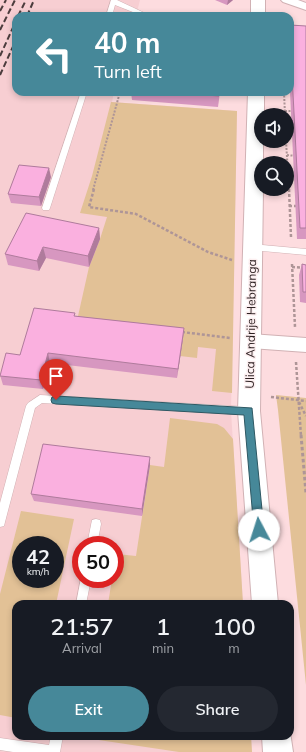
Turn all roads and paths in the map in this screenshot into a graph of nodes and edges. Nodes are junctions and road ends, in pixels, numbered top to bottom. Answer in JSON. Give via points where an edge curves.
{"nodes":[{"id":1,"x":258,"y":0,"type":"edge"},
{"id":2,"x":287,"y":0,"type":"edge"},
{"id":3,"x":114,"y":1,"type":"edge"},
{"id":4,"x":306,"y":7,"type":"edge"},
{"id":5,"x":110,"y":12,"type":"edge"},
{"id":6,"x":139,"y":12,"type":"edge"},
{"id":7,"x":258,"y":12,"type":"edge"},
{"id":8,"x":83,"y":96,"type":"edge"},
{"id":9,"x":119,"y":96,"type":"edge"},
{"id":10,"x":256,"y":96,"type":"edge"},
{"id":11,"x":284,"y":96,"type":"edge"},
{"id":12,"x":285,"y":108,"type":"edge"},
{"id":13,"x":294,"y":112,"type":"edge"},
{"id":14,"x":299,"y":112,"type":"edge"},
{"id":15,"x":286,"y":148,"type":"edge"},
{"id":16,"x":287,"y":155,"type":"junction"},
{"id":17,"x":300,"y":156,"type":"edge"},
{"id":18,"x":289,"y":206,"type":"junction"},
{"id":19,"x":300,"y":206,"type":"edge"},
{"id":20,"x":46,"y":208,"type":"dead end"},
{"id":21,"x":291,"y":250,"type":"junction"},
{"id":22,"x":306,"y":252,"type":"edge"},
{"id":23,"x":252,"y":255,"type":"junction"},
{"id":24,"x":292,"y":267,"type":"junction"},
{"id":25,"x":306,"y":268,"type":"edge"},
{"id":26,"x":181,"y":332,"type":"edge"},
{"id":27,"x":250,"y":341,"type":"junction"},
{"id":28,"x":301,"y":345,"type":"edge"},
{"id":29,"x":298,"y":400,"type":"junction"},
{"id":30,"x":306,"y":401,"type":"edge"},
{"id":31,"x":249,"y":403,"type":"junction"},
{"id":32,"x":306,"y":416,"type":"edge"},
{"id":33,"x":306,"y":493,"type":"edge"},
{"id":34,"x":0,"y":522,"type":"edge"},
{"id":35,"x":96,"y":524,"type":"dead end"},
{"id":36,"x":94,"y":536,"type":"edge"},
{"id":37,"x":84,"y":588,"type":"edge"},
{"id":38,"x":82,"y":600,"type":"edge"},
{"id":39,"x":265,"y":600,"type":"edge"},
{"id":40,"x":56,"y":740,"type":"edge"},
{"id":41,"x":277,"y":740,"type":"edge"},
{"id":42,"x":0,"y":744,"type":"edge"},
{"id":43,"x":278,"y":752,"type":"edge"}],
"edges":[{"from":1,"to":7,"type":"main road"},
{"from":2,"to":4,"type":"street"},
{"from":3,"to":5,"type":"lane"},
{"from":3,"to":6,"type":"lane"},
{"from":8,"to":20,"type":"lane"},
{"from":9,"to":23,"type":"path","via":[[89,207],[136,214],[217,256],[230,260]]},
{"from":10,"to":23,"type":"main road","name":"Ulica Andrije Hebranga"},
{"from":11,"to":12,"type":"path"},
{"from":13,"to":14,"type":"path"},
{"from":15,"to":16,"type":"path"},
{"from":16,"to":17,"type":"path"},
{"from":16,"to":18,"type":"path"},
{"from":18,"to":19,"type":"path"},
{"from":18,"to":21,"type":"path"},
{"from":21,"to":22,"type":"lane"},
{"from":21,"to":23,"type":"lane"},
{"from":21,"to":24,"type":"path"},
{"from":23,"to":27,"type":"main road","name":"Ulica Andrije Hebranga"},
{"from":24,"to":25,"type":"path"},
{"from":24,"to":28,"type":"path"},
{"from":26,"to":27,"type":"path"},
{"from":27,"to":28,"type":"street"},
{"from":27,"to":31,"type":"main road","name":"Ulica Andrije Hebranga"},
{"from":28,"to":29,"type":"path"},
{"from":29,"to":30,"type":"path"},
{"from":29,"to":31,"type":"path"},
{"from":29,"to":32,"type":"path"},
{"from":29,"to":33,"type":"path"},
{"from":31,"to":34,"type":"lane","via":[[40,399],[31,406]]},
{"from":31,"to":39,"type":"main road","name":"Ulica Andrije Hebranga"},
{"from":35,"to":36,"type":"lane"},
{"from":37,"to":38,"type":"lane"},
{"from":40,"to":42,"type":"lane","via":[[54,752]]},
{"from":41,"to":43,"type":"main road"}]}
